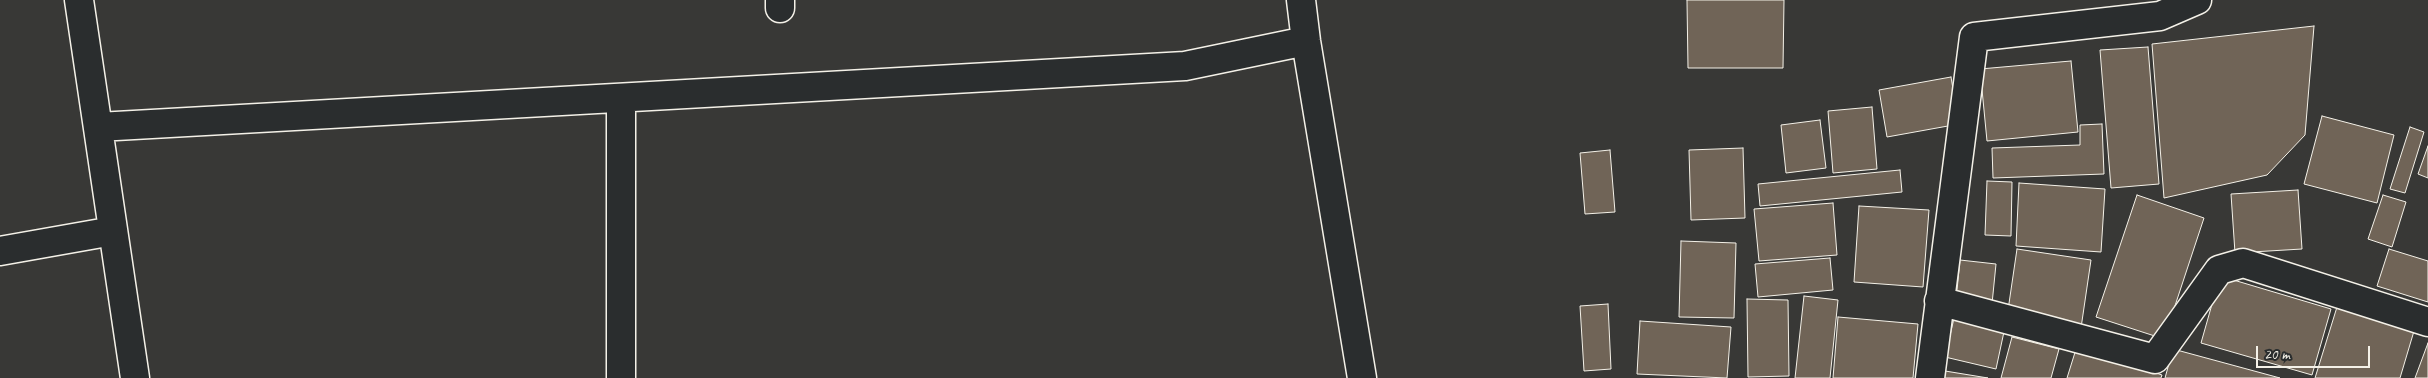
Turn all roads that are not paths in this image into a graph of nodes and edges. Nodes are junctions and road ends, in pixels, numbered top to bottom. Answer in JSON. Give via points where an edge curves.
{"nodes":[{"id":1,"x":79,"y":0,"type":"edge"},
{"id":2,"x":1301,"y":0,"type":"edge"},
{"id":3,"x":2197,"y":0,"type":"edge"},
{"id":4,"x":1306,"y":41,"type":"junction"},
{"id":5,"x":621,"y":99,"type":"junction"},
{"id":6,"x":98,"y":127,"type":"junction"},
{"id":7,"x":113,"y":231,"type":"junction"},
{"id":8,"x":0,"y":251,"type":"edge"},
{"id":9,"x":1938,"y":301,"type":"junction"},
{"id":10,"x":2428,"y":322,"type":"edge"},
{"id":11,"x":135,"y":378,"type":"edge"},
{"id":12,"x":621,"y":378,"type":"edge"},
{"id":13,"x":1362,"y":378,"type":"edge"},
{"id":14,"x":1930,"y":378,"type":"edge"}],
"edges":[{"from":1,"to":6,"type":"street"},
{"from":2,"to":4,"type":"street"},
{"from":3,"to":9,"type":"street","via":[[2160,16],[1974,37]]},
{"from":4,"to":5,"type":"street","via":[[1185,66]]},
{"from":4,"to":13,"type":"street"},
{"from":5,"to":6,"type":"street"},
{"from":5,"to":12,"type":"street"},
{"from":6,"to":7,"type":"street"},
{"from":7,"to":8,"type":"street"},
{"from":7,"to":11,"type":"street"},
{"from":9,"to":10,"type":"street","via":[[2155,360],[2219,270],[2243,263]]},
{"from":9,"to":14,"type":"street"}]}
